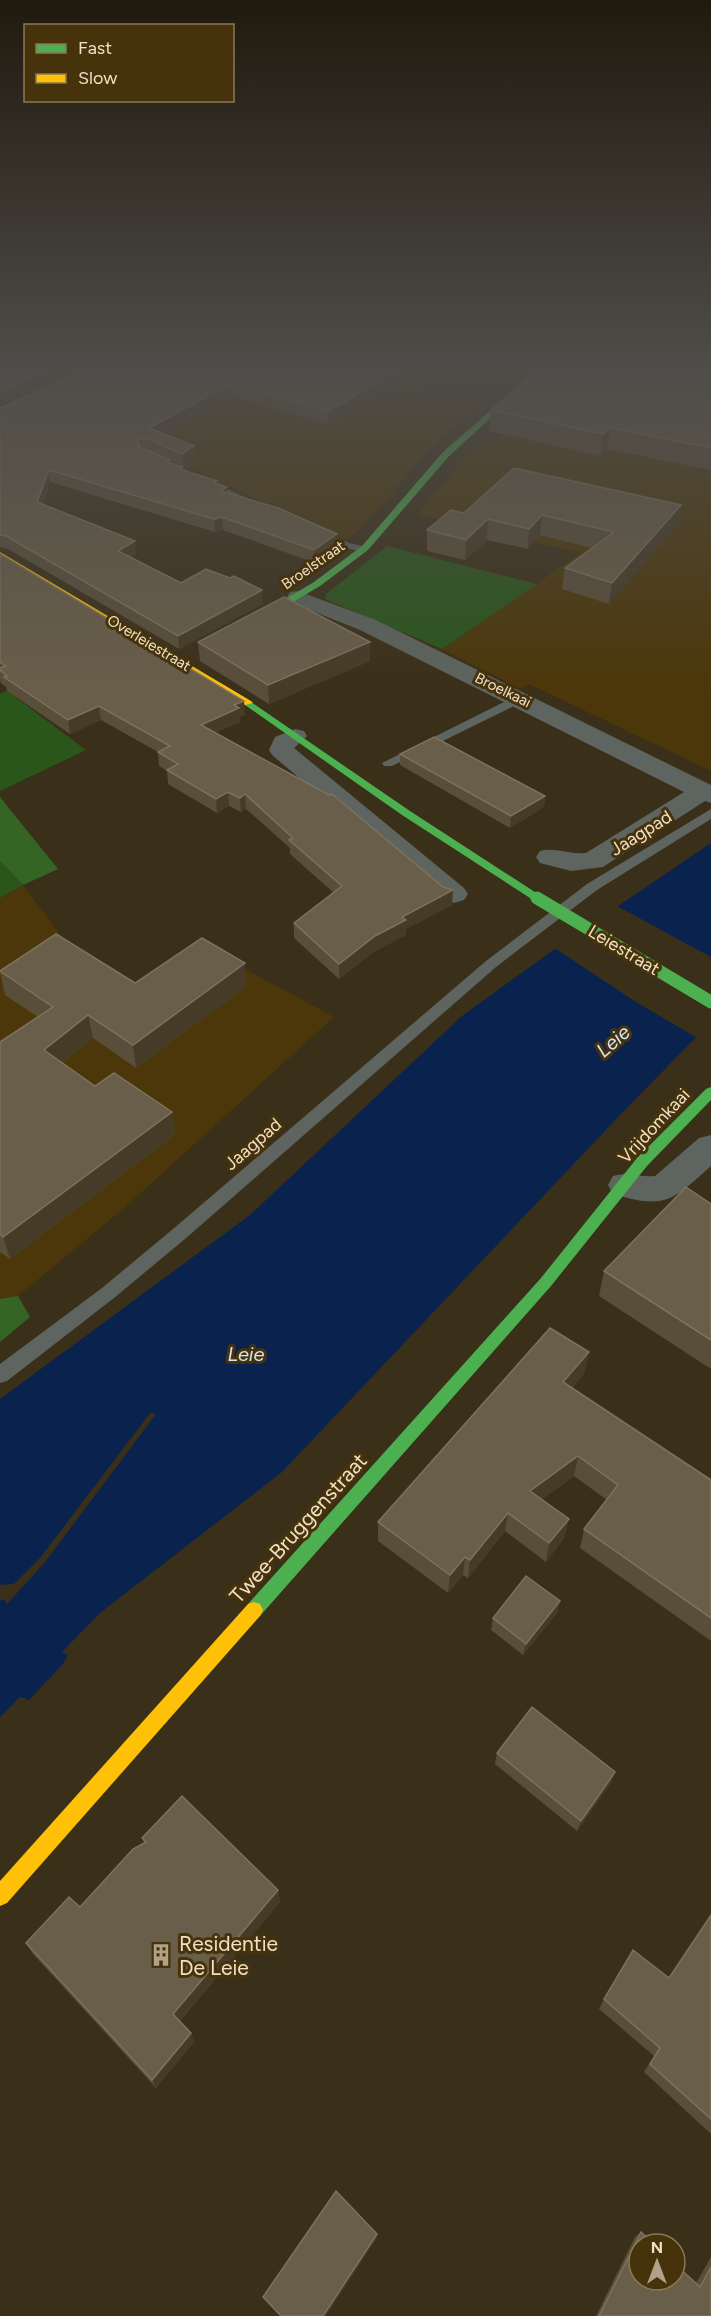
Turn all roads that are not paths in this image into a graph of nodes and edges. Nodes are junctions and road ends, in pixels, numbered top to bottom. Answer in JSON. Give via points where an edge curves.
{"nodes":[{"id":1,"x":428,"y":474,"type":"edge"},
{"id":2,"x":198,"y":479,"type":"edge"},
{"id":3,"x":261,"y":507,"type":"edge"},
{"id":4,"x":304,"y":526,"type":"edge"},
{"id":5,"x":363,"y":549,"type":"junction"},
{"id":6,"x":0,"y":555,"type":"edge"},
{"id":7,"x":298,"y":597,"type":"junction"},
{"id":8,"x":239,"y":630,"type":"edge"},
{"id":9,"x":193,"y":655,"type":"dead end"},
{"id":10,"x":179,"y":660,"type":"junction"},
{"id":11,"x":520,"y":698,"type":"junction"},
{"id":12,"x":295,"y":736,"type":"junction"},
{"id":13,"x":388,"y":763,"type":"dead end"},
{"id":14,"x":708,"y":800,"type":"edge"},
{"id":15,"x":549,"y":857,"type":"dead end"},
{"id":16,"x":454,"y":894,"type":"dead end"},
{"id":17,"x":537,"y":898,"type":"joint"},
{"id":18,"x":711,"y":1002,"type":"edge"},
{"id":19,"x":711,"y":1092,"type":"edge"},
{"id":20,"x":711,"y":1147,"type":"edge"},
{"id":21,"x":625,"y":1185,"type":"junction"},
{"id":22,"x":0,"y":1375,"type":"edge"},
{"id":23,"x":0,"y":1896,"type":"edge"}],
"edges":[{"from":1,"to":5,"type":"street","name":"Broelstraat"},
{"from":2,"to":3,"type":"lane"},
{"from":4,"to":5,"type":"lane"},
{"from":5,"to":7,"type":"street","name":"Broelstraat"},
{"from":6,"to":10,"type":"street","name":"Overleiestraat"},
{"from":7,"to":8,"type":"street","name":"Broelstraat"},
{"from":7,"to":11,"type":"street","name":"Broelkaai","via":[[368,625]]},
{"from":9,"to":10,"type":"street"},
{"from":10,"to":12,"type":"street","name":"Overleiestraat"},
{"from":11,"to":13,"type":"lane"},
{"from":11,"to":14,"type":"street","name":"Broelkaai"},
{"from":12,"to":16,"type":"street","via":[[284,742],[281,750]]},
{"from":12,"to":17,"type":"street","name":"Overleiestraat"},
{"from":14,"to":15,"type":"street","via":[[593,861],[571,863]]},
{"from":14,"to":22,"type":"lane","name":"Jaagpad","via":[[491,964],[126,1278]]},
{"from":17,"to":18,"type":"street","name":"Leiestraat","bridge":true},
{"from":19,"to":21,"type":"street","name":"Vrijdomkaai","via":[[642,1162]]},
{"from":20,"to":21,"type":"street","via":[[673,1194]]},
{"from":21,"to":23,"type":"street","name":"Twee-Bruggenstraat","via":[[546,1282]]}]}
